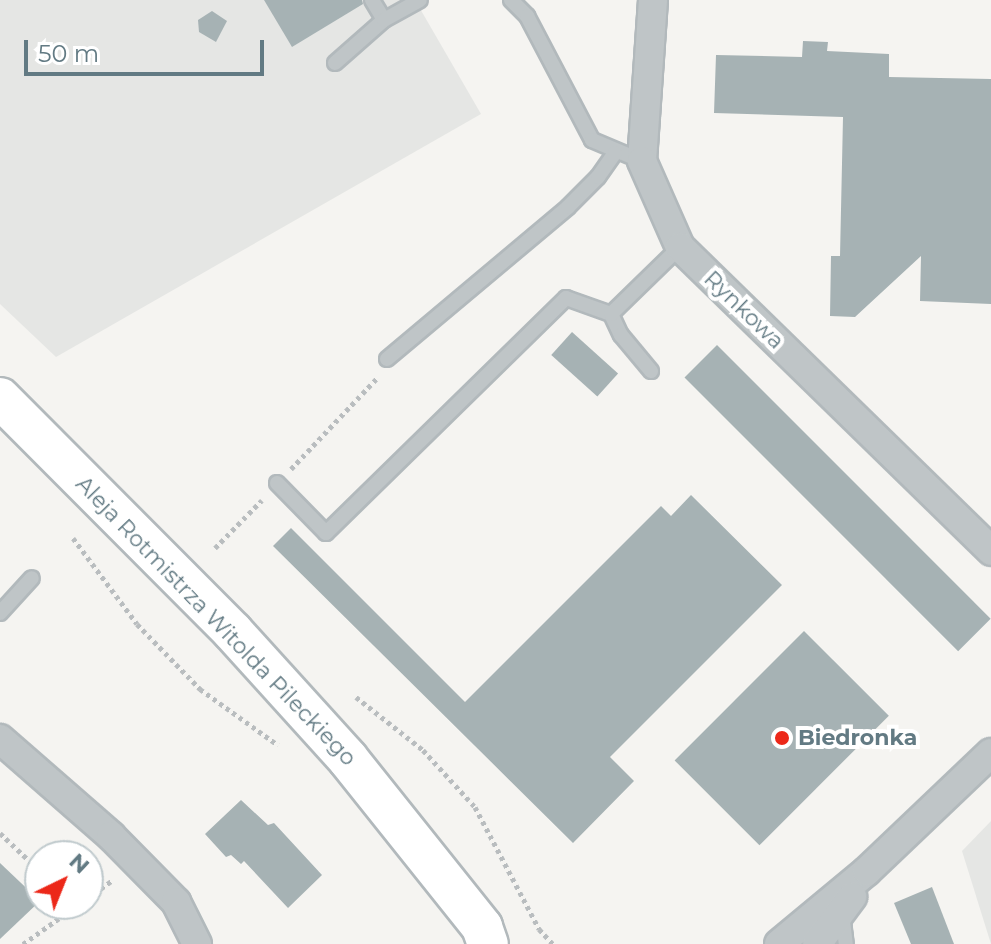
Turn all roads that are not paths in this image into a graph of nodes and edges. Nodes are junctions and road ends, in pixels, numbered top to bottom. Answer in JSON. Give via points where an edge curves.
{"nodes":[{"id":1,"x":372,"y":0,"type":"edge"},
{"id":2,"x":420,"y":0,"type":"edge"},
{"id":3,"x":511,"y":0,"type":"edge"},
{"id":4,"x":653,"y":0,"type":"edge"},
{"id":5,"x":384,"y":20,"type":"junction"},
{"id":6,"x":335,"y":63,"type":"dead end"},
{"id":7,"x":628,"y":157,"type":"junction"},
{"id":8,"x":680,"y":247,"type":"junction"},
{"id":9,"x":611,"y":314,"type":"junction"},
{"id":10,"x":387,"y":359,"type":"road end"},
{"id":11,"x":651,"y":371,"type":"dead end"},
{"id":12,"x":0,"y":398,"type":"edge"},
{"id":13,"x":277,"y":483,"type":"road end"},
{"id":14,"x":991,"y":551,"type":"edge"},
{"id":15,"x":32,"y":578,"type":"dead end"},
{"id":16,"x":0,"y":613,"type":"edge"},
{"id":17,"x":0,"y":739,"type":"edge"},
{"id":18,"x":991,"y":753,"type":"edge"},
{"id":19,"x":867,"y":871,"type":"junction"},
{"id":20,"x":842,"y":913,"type":"junction"},
{"id":21,"x":494,"y":938,"type":"edge"},
{"id":22,"x":197,"y":944,"type":"edge"},
{"id":23,"x":779,"y":944,"type":"edge"},
{"id":24,"x":817,"y":944,"type":"edge"},
{"id":25,"x":846,"y":944,"type":"edge"}],
"edges":[{"from":1,"to":5,"type":"lane"},
{"from":2,"to":5,"type":"lane"},
{"from":3,"to":7,"type":"lane","via":[[527,16],[592,140]]},
{"from":4,"to":7,"type":"street","name":"Rynkowa"},
{"from":5,"to":6,"type":"lane"},
{"from":7,"to":8,"type":"street","name":"Rynkowa"},
{"from":7,"to":10,"type":"lane"},
{"from":8,"to":9,"type":"lane"},
{"from":8,"to":14,"type":"street","name":"Rynkowa"},
{"from":9,"to":11,"type":"lane"},
{"from":9,"to":13,"type":"lane","via":[[566,298],[326,533]]},
{"from":12,"to":21,"type":"street","name":"Aleja Rotmistrza Witolda Pileckiego","via":[[233,632],[348,759]]},
{"from":15,"to":16,"type":"lane"},
{"from":17,"to":22,"type":"street","via":[[111,836],[176,902]]},
{"from":18,"to":19,"type":"street"},
{"from":19,"to":20,"type":"street"},
{"from":19,"to":23,"type":"street"},
{"from":20,"to":24,"type":"street"},
{"from":20,"to":25,"type":"lane"}]}
